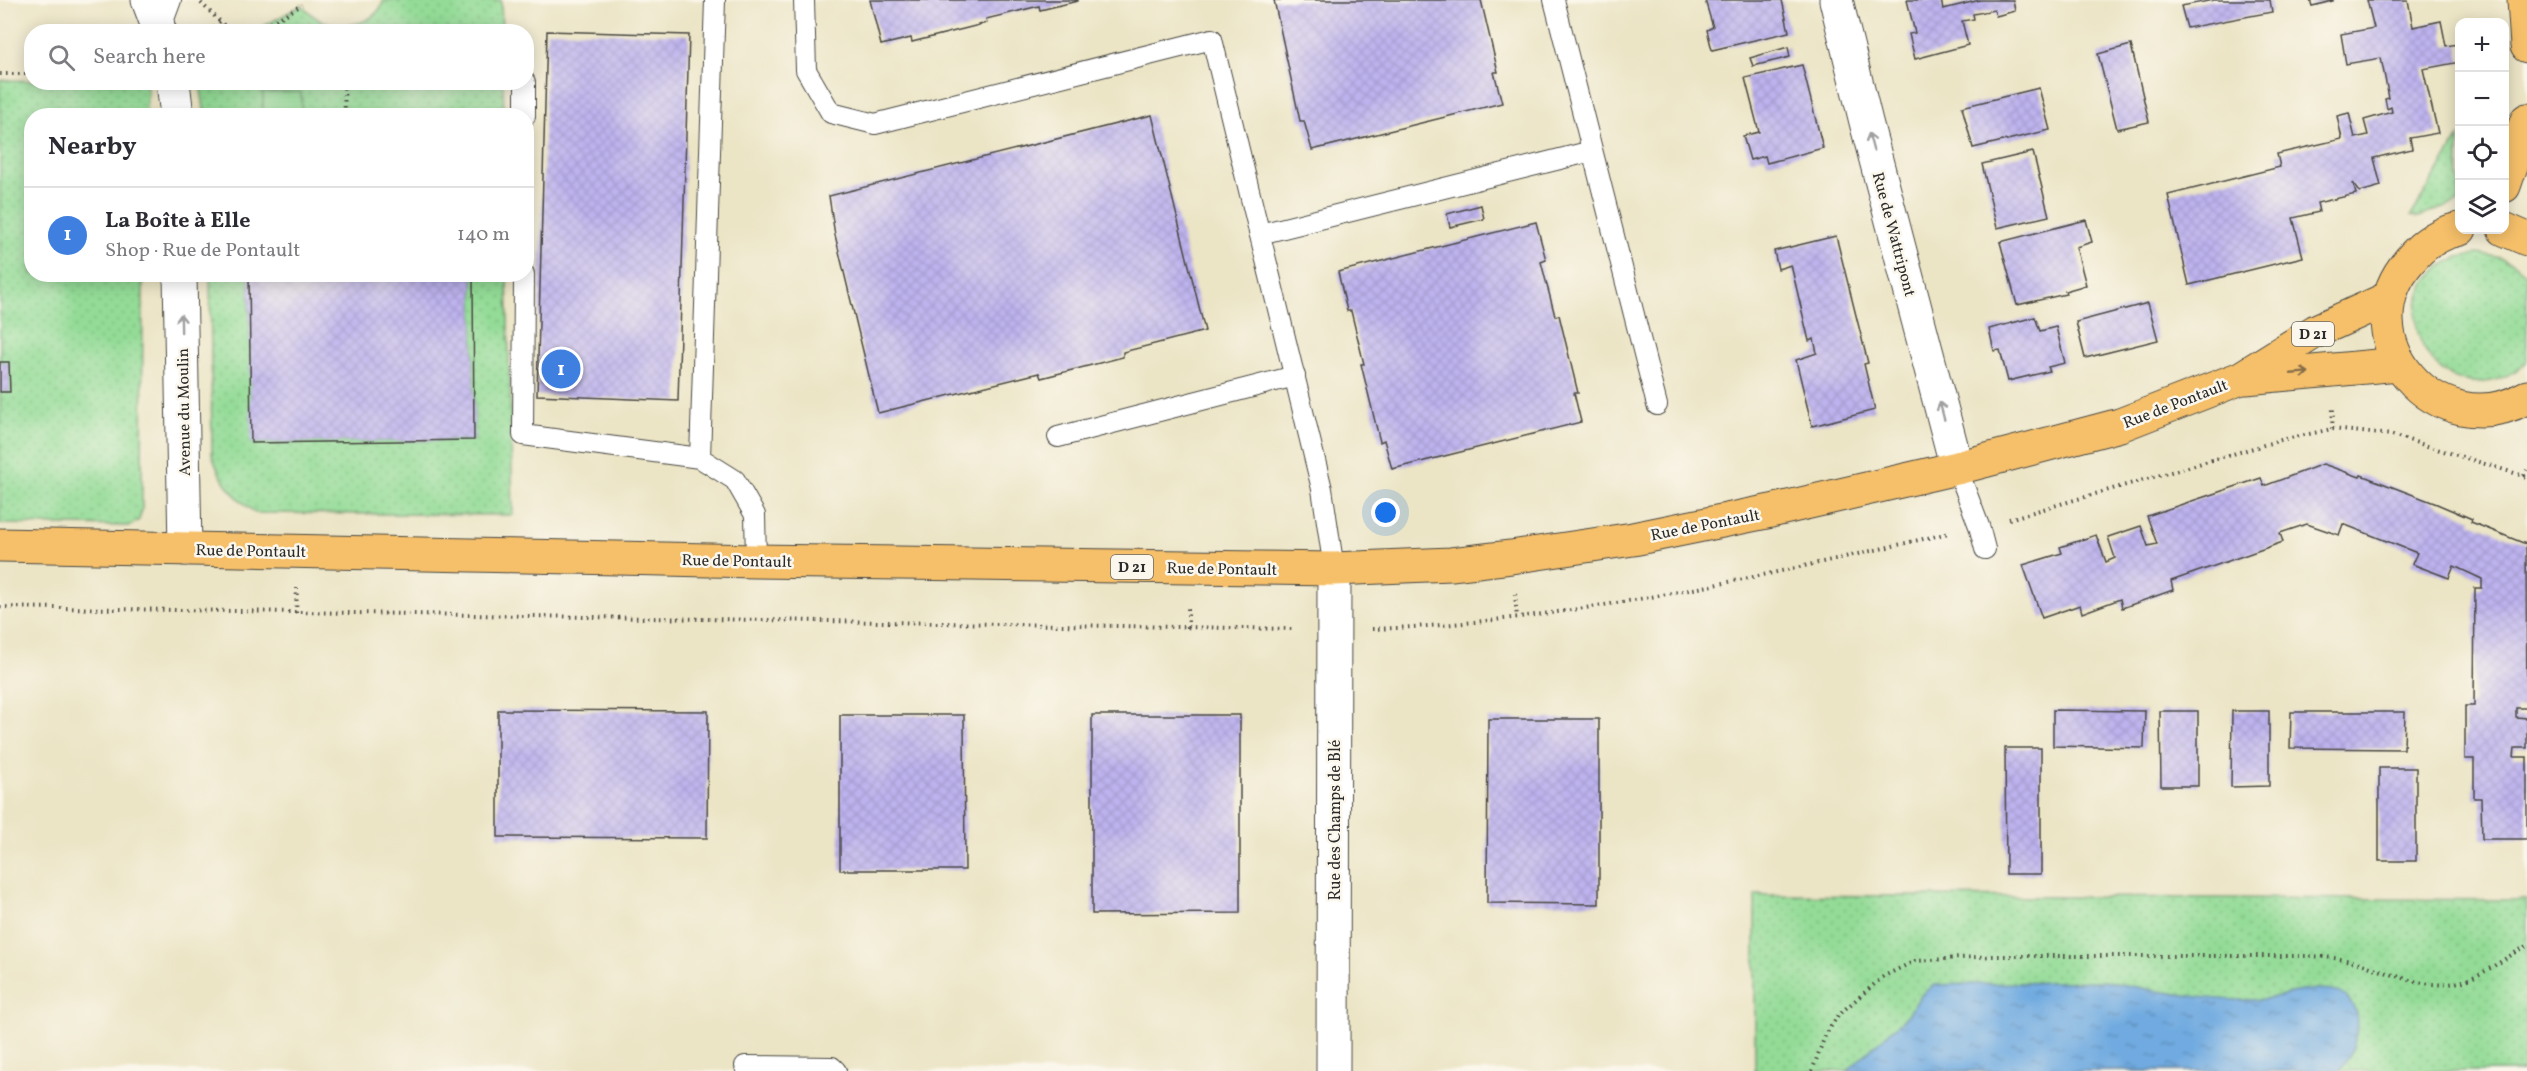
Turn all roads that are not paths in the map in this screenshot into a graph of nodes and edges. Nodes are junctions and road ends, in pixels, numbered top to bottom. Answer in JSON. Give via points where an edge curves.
{"nodes":[{"id":1,"x":715,"y":0,"type":"edge"},
{"id":2,"x":804,"y":0,"type":"edge"},
{"id":3,"x":1554,"y":0,"type":"edge"},
{"id":4,"x":1836,"y":0,"type":"edge"},
{"id":5,"x":2524,"y":0,"type":"edge"},
{"id":6,"x":2527,"y":46,"type":"edge"},
{"id":7,"x":174,"y":90,"type":"edge"},
{"id":8,"x":525,"y":90,"type":"edge"},
{"id":9,"x":176,"y":108,"type":"edge"},
{"id":10,"x":525,"y":108,"type":"edge"},
{"id":11,"x":2527,"y":120,"type":"edge"},
{"id":12,"x":1592,"y":151,"type":"junction"},
{"id":13,"x":2507,"y":180,"type":"edge"},
{"id":14,"x":2455,"y":230,"type":"edge"},
{"id":15,"x":2509,"y":231,"type":"edge"},
{"id":16,"x":1260,"y":234,"type":"junction"},
{"id":17,"x":2527,"y":238,"type":"edge"},
{"id":18,"x":180,"y":282,"type":"edge"},
{"id":19,"x":524,"y":282,"type":"edge"},
{"id":20,"x":2389,"y":298,"type":"junction"},
{"id":21,"x":2399,"y":364,"type":"junction"},
{"id":22,"x":1295,"y":375,"type":"junction"},
{"id":23,"x":2241,"y":378,"type":"junction"},
{"id":24,"x":2527,"y":398,"type":"edge"},
{"id":25,"x":1657,"y":405,"type":"dead end"},
{"id":26,"x":1058,"y":437,"type":"dead end"},
{"id":27,"x":700,"y":458,"type":"junction"},
{"id":28,"x":1957,"y":468,"type":"junction"},
{"id":29,"x":0,"y":544,"type":"edge"},
{"id":30,"x":185,"y":549,"type":"junction"},
{"id":31,"x":1985,"y":549,"type":"dead end"},
{"id":32,"x":756,"y":561,"type":"junction"},
{"id":33,"x":1334,"y":569,"type":"junction"},
{"id":34,"x":745,"y":1066,"type":"dead end"},
{"id":35,"x":836,"y":1071,"type":"edge"},
{"id":36,"x":1333,"y":1071,"type":"edge"}],
"edges":[{"from":1,"to":27,"type":"lane"},
{"from":2,"to":16,"type":"lane","via":[[806,70],[831,113],[875,124],[1212,39]]},
{"from":3,"to":12,"type":"lane"},
{"from":28,"to":4,"type":"street","name":"Rue de Wattripont","one_way":true},
{"from":5,"to":6,"type":"main road"},
{"from":7,"to":9,"type":"street"},
{"from":8,"to":10,"type":"lane"},
{"from":11,"to":13,"type":"main road"},
{"from":12,"to":16,"type":"lane"},
{"from":12,"to":25,"type":"lane"},
{"from":14,"to":20,"type":"main road","via":[[2421,247],[2401,270]]},
{"from":15,"to":17,"type":"main road"},
{"from":16,"to":22,"type":"lane"},
{"from":30,"to":18,"type":"street","name":"Avenue du Moulin","one_way":true},
{"from":19,"to":27,"type":"lane","via":[[523,435]]},
{"from":20,"to":21,"type":"main road","via":[[2387,321]]},
{"from":20,"to":23,"type":"main road","name":"Rue de Pontault","number":"D 21","via":[[2316,331]]},
{"from":23,"to":21,"type":"main road","name":"Rue de Pontault","number":"D 21","one_way":true},
{"from":21,"to":24,"type":"main road","via":[[2416,386],[2438,401],[2464,410],[2491,410]]},
{"from":22,"to":26,"type":"lane"},
{"from":22,"to":33,"type":"lane","via":[[1322,489]]},
{"from":23,"to":28,"type":"main road","name":"Rue de Pontault","number":"D 21","via":[[2120,425]]},
{"from":27,"to":32,"type":"lane","via":[[735,480],[755,515]]},
{"from":28,"to":31,"type":"lane"},
{"from":28,"to":33,"type":"main road","name":"Rue de Pontault","number":"D 21","via":[[1633,539],[1451,564]]},
{"from":29,"to":30,"type":"main road","name":"Rue de Pontault","number":"D 21"},
{"from":30,"to":32,"type":"main road","name":"Rue de Pontault","number":"D 21"},
{"from":32,"to":33,"type":"main road","name":"Rue de Pontault","number":"D 21"},
{"from":33,"to":36,"type":"street","name":"Rue des Champs de Blé"},
{"from":34,"to":35,"type":"lane","via":[[832,1067]]}]}
